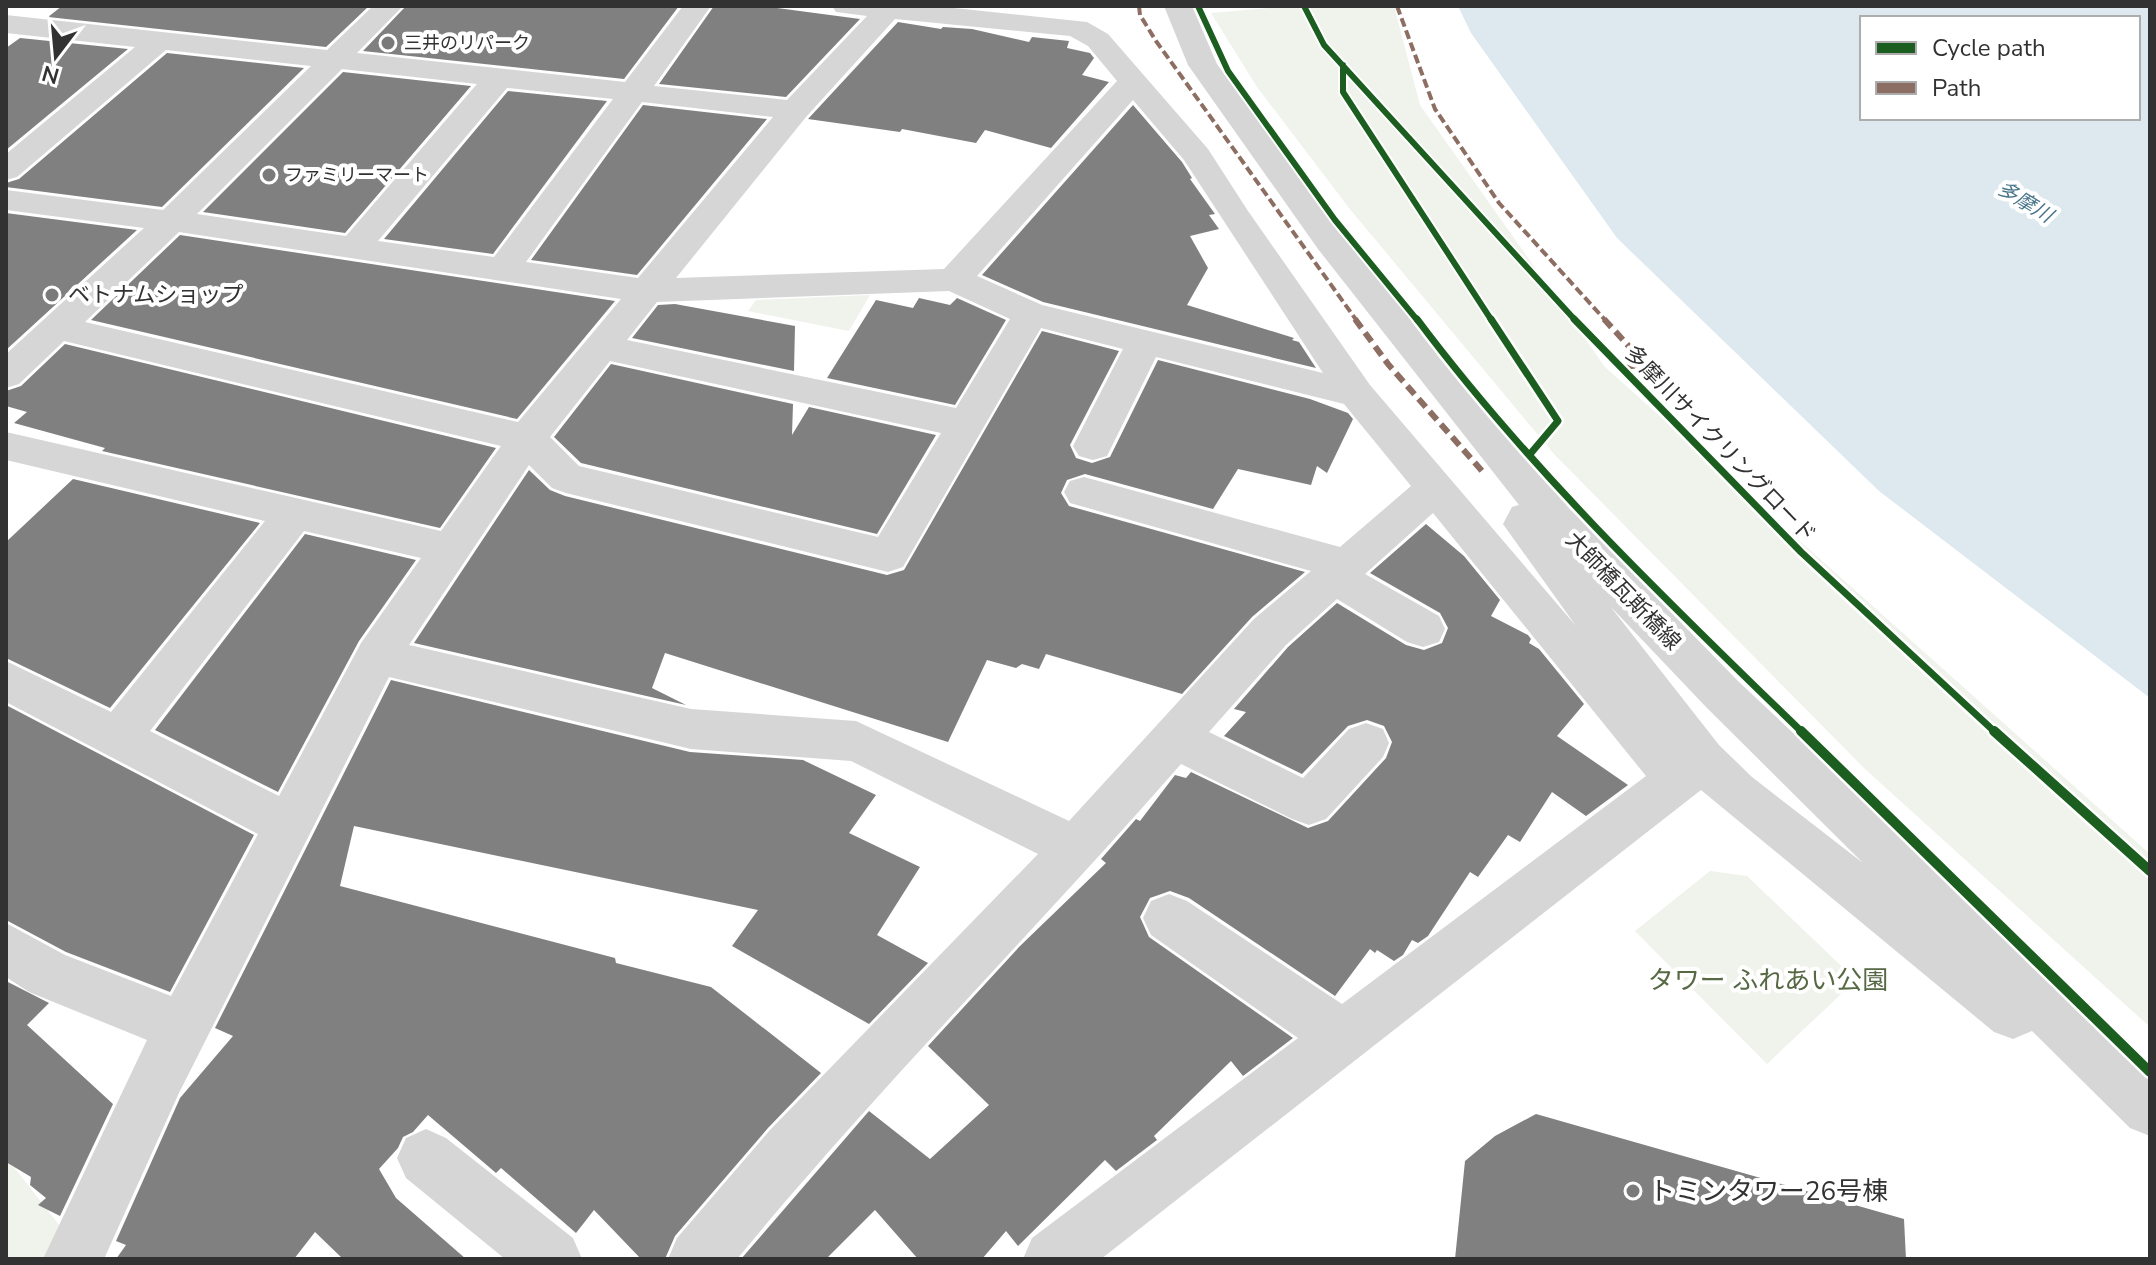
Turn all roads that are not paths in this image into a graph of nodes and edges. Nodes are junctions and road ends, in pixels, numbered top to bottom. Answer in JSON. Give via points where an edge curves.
{"nodes":[{"id":1,"x":45,"y":6,"type":"edge"},
{"id":2,"x":389,"y":6,"type":"edge"},
{"id":3,"x":697,"y":6,"type":"edge"},
{"id":4,"x":846,"y":6,"type":"edge"},
{"id":5,"x":1178,"y":6,"type":"edge"},
{"id":6,"x":890,"y":8,"type":"edge"},
{"id":7,"x":13,"y":25,"type":"edge"},
{"id":8,"x":158,"y":42,"type":"junction"},
{"id":9,"x":332,"y":62,"type":"junction"},
{"id":10,"x":498,"y":79,"type":"junction"},
{"id":11,"x":1133,"y":81,"type":"junction"},
{"id":12,"x":632,"y":93,"type":"junction"},
{"id":13,"x":795,"y":110,"type":"junction"},
{"id":14,"x":6,"y":170,"type":"edge"},
{"id":15,"x":6,"y":200,"type":"edge"},
{"id":16,"x":171,"y":221,"type":"junction"},
{"id":17,"x":353,"y":249,"type":"junction"},
{"id":18,"x":503,"y":269,"type":"junction"},
{"id":19,"x":954,"y":280,"type":"junction"},
{"id":20,"x":647,"y":291,"type":"junction"},
{"id":21,"x":1031,"y":314,"type":"junction"},
{"id":22,"x":60,"y":328,"type":"junction"},
{"id":23,"x":1145,"y":342,"type":"junction"},
{"id":24,"x":601,"y":347,"type":"junction"},
{"id":25,"x":6,"y":375,"type":"edge"},
{"id":26,"x":1357,"y":394,"type":"junction"},
{"id":27,"x":965,"y":424,"type":"junction"},
{"id":28,"x":527,"y":438,"type":"junction"},
{"id":29,"x":6,"y":446,"type":"edge"},
{"id":30,"x":1093,"y":446,"type":"dead end"},
{"id":31,"x":1435,"y":488,"type":"junction"},
{"id":32,"x":1084,"y":492,"type":"dead end"},
{"id":33,"x":1537,"y":498,"type":"junction"},
{"id":34,"x":295,"y":513,"type":"junction"},
{"id":35,"x":450,"y":549,"type":"junction"},
{"id":36,"x":1340,"y":571,"type":"junction"},
{"id":37,"x":1423,"y":629,"type":"dead end"},
{"id":38,"x":377,"y":656,"type":"junction"},
{"id":39,"x":6,"y":680,"type":"edge"},
{"id":40,"x":1175,"y":738,"type":"junction"},
{"id":41,"x":117,"y":739,"type":"junction"},
{"id":42,"x":1366,"y":743,"type":"dead end"},
{"id":43,"x":1690,"y":770,"type":"junction"},
{"id":44,"x":288,"y":825,"type":"junction"},
{"id":45,"x":1076,"y":848,"type":"junction"},
{"id":46,"x":1169,"y":918,"type":"dead end"},
{"id":47,"x":6,"y":948,"type":"edge"},
{"id":48,"x":182,"y":1027,"type":"junction"},
{"id":49,"x":1343,"y":1037,"type":"junction"},
{"id":50,"x":2150,"y":1108,"type":"edge"},
{"id":51,"x":2150,"y":1126,"type":"edge"},
{"id":52,"x":426,"y":1158,"type":"dead end"},
{"id":53,"x":73,"y":1259,"type":"edge"},
{"id":54,"x":552,"y":1259,"type":"edge"},
{"id":55,"x":698,"y":1259,"type":"edge"},
{"id":56,"x":1053,"y":1259,"type":"edge"}],
"edges":[{"from":1,"to":7,"type":"street"},
{"from":2,"to":9,"type":"street"},
{"from":3,"to":12,"type":"street"},
{"from":4,"to":6,"type":"street"},
{"from":5,"to":33,"type":"street","name":"大師橋瓦斯橋線","via":[[1203,65],[1330,241]]},
{"from":6,"to":11,"type":"street","via":[[1079,24]]},
{"from":6,"to":13,"type":"street"},
{"from":7,"to":8,"type":"street"},
{"from":8,"to":9,"type":"street"},
{"from":8,"to":14,"type":"street"},
{"from":9,"to":10,"type":"street"},
{"from":9,"to":16,"type":"street"},
{"from":10,"to":12,"type":"street"},
{"from":10,"to":17,"type":"street"},
{"from":11,"to":19,"type":"street"},
{"from":11,"to":26,"type":"street","via":[[1197,156]]},
{"from":12,"to":13,"type":"street"},
{"from":12,"to":18,"type":"street"},
{"from":13,"to":20,"type":"street"},
{"from":15,"to":16,"type":"street"},
{"from":16,"to":17,"type":"street"},
{"from":16,"to":22,"type":"street"},
{"from":17,"to":18,"type":"street"},
{"from":18,"to":20,"type":"street"},
{"from":19,"to":20,"type":"street"},
{"from":19,"to":21,"type":"street"},
{"from":20,"to":24,"type":"street"},
{"from":21,"to":23,"type":"street"},
{"from":21,"to":27,"type":"street"},
{"from":22,"to":25,"type":"street"},
{"from":22,"to":28,"type":"street"},
{"from":23,"to":26,"type":"street"},
{"from":23,"to":30,"type":"street"},
{"from":24,"to":27,"type":"street"},
{"from":24,"to":28,"type":"street"},
{"from":26,"to":31,"type":"street"},
{"from":27,"to":28,"type":"street","via":[[888,556],[566,478]]},
{"from":28,"to":35,"type":"street"},
{"from":29,"to":34,"type":"street"},
{"from":31,"to":36,"type":"street"},
{"from":31,"to":43,"type":"street"},
{"from":32,"to":36,"type":"street"},
{"from":33,"to":43,"type":"street","via":[[1524,524]]},
{"from":33,"to":50,"type":"street","name":"大師橋瓦斯橋線","via":[[1722,694]]},
{"from":34,"to":35,"type":"street"},
{"from":34,"to":41,"type":"street"},
{"from":35,"to":38,"type":"street"},
{"from":36,"to":37,"type":"street"},
{"from":36,"to":40,"type":"street","via":[[1270,632]]},
{"from":38,"to":44,"type":"street"},
{"from":38,"to":45,"type":"street","via":[[691,729],[856,741]]},
{"from":39,"to":41,"type":"street"},
{"from":40,"to":42,"type":"street","via":[[1309,804]]},
{"from":40,"to":45,"type":"street"},
{"from":41,"to":44,"type":"street"},
{"from":43,"to":49,"type":"street"},
{"from":43,"to":51,"type":"street","via":[[1735,792]]},
{"from":44,"to":48,"type":"street"},
{"from":45,"to":55,"type":"street","via":[[790,1150]]},
{"from":46,"to":49,"type":"street"},
{"from":47,"to":48,"type":"street","via":[[48,974]]},
{"from":48,"to":53,"type":"street"},
{"from":49,"to":56,"type":"street"},
{"from":52,"to":54,"type":"street"}]}
